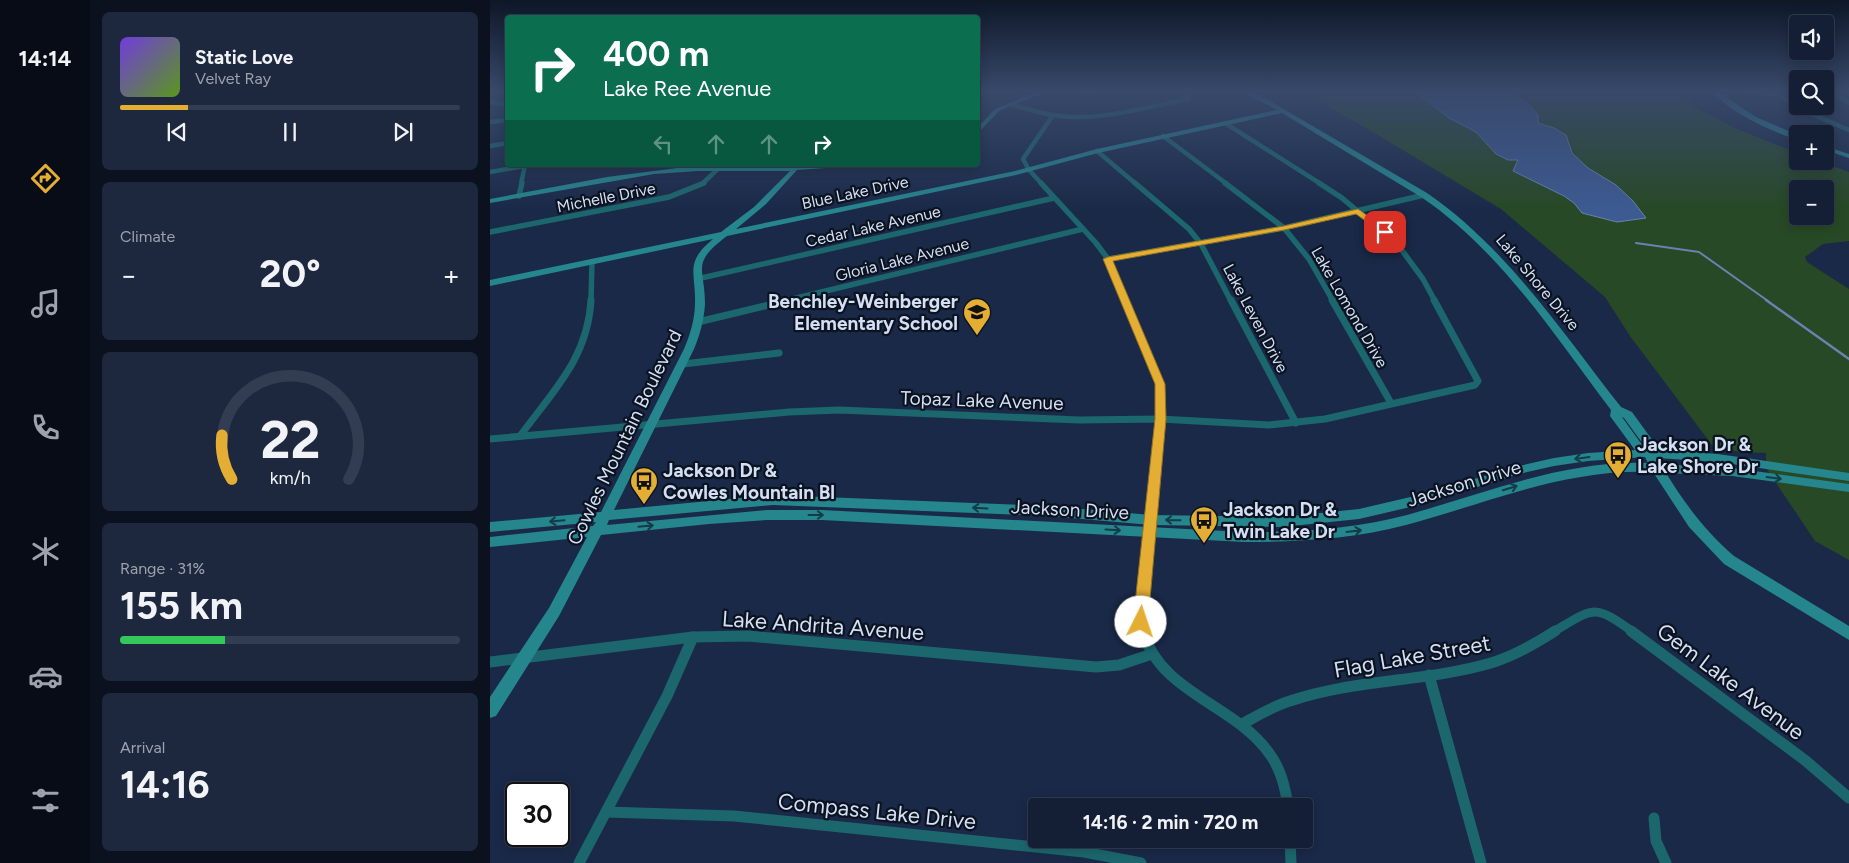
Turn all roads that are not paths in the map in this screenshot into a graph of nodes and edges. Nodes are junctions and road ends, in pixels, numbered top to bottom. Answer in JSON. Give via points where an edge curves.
{"nodes":[{"id":1,"x":1041,"y":131,"type":"edge"},
{"id":2,"x":1186,"y":131,"type":"edge"},
{"id":3,"x":1238,"y":131,"type":"edge"},
{"id":4,"x":1316,"y":131,"type":"edge"},
{"id":5,"x":1163,"y":136,"type":"junction"},
{"id":6,"x":505,"y":144,"type":"edge"},
{"id":7,"x":490,"y":146,"type":"edge"},
{"id":8,"x":1097,"y":151,"type":"junction"},
{"id":9,"x":1834,"y":151,"type":"edge"},
{"id":10,"x":1849,"y":156,"type":"edge"},
{"id":11,"x":516,"y":167,"type":"edge"},
{"id":12,"x":526,"y":167,"type":"edge"},
{"id":13,"x":721,"y":167,"type":"edge"},
{"id":14,"x":796,"y":167,"type":"edge"},
{"id":15,"x":1029,"y":170,"type":"junction"},
{"id":16,"x":490,"y":172,"type":"edge"},
{"id":17,"x":1424,"y":195,"type":"junction"},
{"id":18,"x":519,"y":196,"type":"junction"},
{"id":19,"x":1054,"y":198,"type":"junction"},
{"id":20,"x":490,"y":201,"type":"edge"},
{"id":21,"x":1358,"y":211,"type":"junction"},
{"id":22,"x":1284,"y":228,"type":"junction"},
{"id":23,"x":1083,"y":229,"type":"junction"},
{"id":24,"x":490,"y":232,"type":"edge"},
{"id":25,"x":722,"y":235,"type":"junction"},
{"id":26,"x":1201,"y":244,"type":"junction"},
{"id":27,"x":1108,"y":259,"type":"junction"},
{"id":28,"x":592,"y":262,"type":"junction"},
{"id":29,"x":697,"y":279,"type":"junction"},
{"id":30,"x":490,"y":283,"type":"edge"},
{"id":31,"x":698,"y":322,"type":"junction"},
{"id":32,"x":779,"y":353,"type":"dead end"},
{"id":33,"x":683,"y":364,"type":"junction"},
{"id":34,"x":1390,"y":403,"type":"junction"},
{"id":35,"x":1160,"y":419,"type":"junction"},
{"id":36,"x":1296,"y":423,"type":"junction"},
{"id":37,"x":651,"y":424,"type":"junction"},
{"id":38,"x":520,"y":436,"type":"junction"},
{"id":39,"x":490,"y":439,"type":"edge"},
{"id":40,"x":1648,"y":453,"type":"junction"},
{"id":41,"x":1656,"y":467,"type":"junction"},
{"id":42,"x":1849,"y":477,"type":"edge"},
{"id":43,"x":1849,"y":488,"type":"edge"},
{"id":44,"x":605,"y":516,"type":"junction"},
{"id":45,"x":1149,"y":525,"type":"junction"},
{"id":46,"x":490,"y":527,"type":"edge"},
{"id":47,"x":598,"y":531,"type":"junction"},
{"id":48,"x":490,"y":542,"type":"edge"},
{"id":49,"x":1583,"y":614,"type":"joint"},
{"id":50,"x":1849,"y":634,"type":"edge"},
{"id":51,"x":693,"y":637,"type":"junction"},
{"id":52,"x":1152,"y":654,"type":"junction"},
{"id":53,"x":525,"y":657,"type":"junction"},
{"id":54,"x":490,"y":662,"type":"edge"},
{"id":55,"x":1429,"y":675,"type":"junction"},
{"id":56,"x":490,"y":712,"type":"edge"},
{"id":57,"x":1242,"y":724,"type":"junction"},
{"id":58,"x":1287,"y":798,"type":"edge"},
{"id":59,"x":1849,"y":798,"type":"edge"},
{"id":60,"x":606,"y":812,"type":"junction"},
{"id":61,"x":1654,"y":818,"type":"dead end"},
{"id":62,"x":1290,"y":848,"type":"edge"},
{"id":63,"x":580,"y":863,"type":"edge"},
{"id":64,"x":1142,"y":863,"type":"edge"},
{"id":65,"x":1291,"y":863,"type":"edge"},
{"id":66,"x":1481,"y":863,"type":"edge"},
{"id":67,"x":1666,"y":863,"type":"edge"}],
"edges":[{"from":1,"to":15,"type":"street","via":[[1024,155]]},
{"from":2,"to":5,"type":"main road","name":"Blue Lake Drive"},
{"from":3,"to":21,"type":"street"},
{"from":4,"to":17,"type":"main road","name":"Lake Shore Drive"},
{"from":5,"to":8,"type":"main road","name":"Blue Lake Drive"},
{"from":5,"to":22,"type":"street","name":"Lake Lomond Drive"},
{"from":6,"to":7,"type":"street"},
{"from":8,"to":15,"type":"main road","name":"Blue Lake Drive"},
{"from":8,"to":26,"type":"street","name":"Lake Leven Drive","via":[[1189,229]]},
{"from":9,"to":10,"type":"main road"},
{"from":11,"to":16,"type":"street"},
{"from":12,"to":18,"type":"street"},
{"from":13,"to":14,"type":"main road"},
{"from":13,"to":18,"type":"main road","via":[[644,174]]},
{"from":13,"to":24,"type":"street","name":"Michelle Drive","via":[[703,184],[669,198]]},
{"from":14,"to":25,"type":"main road","name":"Cowles Mountain Boulevard","via":[[764,203]]},
{"from":15,"to":19,"type":"street"},
{"from":15,"to":25,"type":"main road","name":"Blue Lake Drive"},
{"from":17,"to":21,"type":"street"},
{"from":17,"to":40,"type":"main road","name":"Lake Shore Drive","via":[[1477,237],[1506,267],[1617,410],[1616,416],[1636,445]]},
{"from":18,"to":20,"type":"main road"},
{"from":19,"to":23,"type":"street"},
{"from":19,"to":29,"type":"street","name":"Cedar Lake Avenue"},
{"from":21,"to":22,"type":"street"},
{"from":21,"to":34,"type":"street","name":"Topaz Lake Avenue","via":[[1398,245],[1423,279],[1478,381],[1470,387]]},
{"from":22,"to":26,"type":"street"},
{"from":22,"to":34,"type":"street","name":"Lake Lomond Drive","via":[[1309,259]]},
{"from":23,"to":27,"type":"street"},
{"from":23,"to":31,"type":"street","name":"Gloria Lake Avenue"},
{"from":25,"to":28,"type":"main road","name":"Blue Lake Drive"},
{"from":25,"to":29,"type":"main road","name":"Cowles Mountain Boulevard","via":[[698,262]]},
{"from":26,"to":27,"type":"street"},
{"from":26,"to":36,"type":"street","name":"Lake Leven Drive"},
{"from":27,"to":35,"type":"street","via":[[1159,380]]},
{"from":28,"to":30,"type":"main road","name":"Blue Lake Drive"},
{"from":28,"to":38,"type":"street","via":[[585,339]]},
{"from":29,"to":31,"type":"main road","name":"Cowles Mountain Boulevard"},
{"from":31,"to":33,"type":"main road","name":"Cowles Mountain Boulevard"},
{"from":32,"to":33,"type":"street"},
{"from":33,"to":37,"type":"main road","name":"Cowles Mountain Boulevard"},
{"from":34,"to":36,"type":"street","name":"Topaz Lake Avenue"},
{"from":35,"to":36,"type":"street","name":"Topaz Lake Avenue","via":[[1238,425]]},
{"from":35,"to":37,"type":"street","name":"Topaz Lake Avenue","via":[[1079,420],[838,410]]},
{"from":35,"to":45,"type":"street"},
{"from":37,"to":38,"type":"street","name":"Topaz Lake Avenue"},
{"from":37,"to":44,"type":"main road","name":"Cowles Mountain Boulevard"},
{"from":38,"to":39,"type":"street","name":"Topaz Lake Avenue"},
{"from":40,"to":41,"type":"main road","name":"Lake Shore Drive"},
{"from":40,"to":42,"type":"main road","name":"Jackson Drive","via":[[1718,458]]},
{"from":40,"to":45,"type":"main road","name":"Jackson Drive","one_way":true,"via":[[1554,462],[1359,514],[1282,522]]},
{"from":41,"to":43,"type":"main road","name":"Jackson Drive","one_way":true,"via":[[1732,472]]},
{"from":45,"to":41,"type":"main road","name":"Jackson Drive","one_way":true,"via":[[1244,537],[1363,530],[1568,474]]},
{"from":41,"to":50,"type":"main road","name":"Lake Shore Drive","via":[[1699,532],[1715,549]]},
{"from":45,"to":44,"type":"main road","name":"Jackson Drive","one_way":true,"via":[[1048,511],[773,500]]},
{"from":44,"to":46,"type":"main road","name":"Jackson Drive","one_way":true},
{"from":44,"to":47,"type":"main road","name":"Cowles Mountain Boulevard"},
{"from":47,"to":45,"type":"main road","name":"Jackson Drive","one_way":true,"via":[[757,516],[822,515]]},
{"from":45,"to":52,"type":"street","via":[[1141,622]]},
{"from":47,"to":48,"type":"main road","name":"Jackson Drive"},
{"from":47,"to":53,"type":"main road","name":"Cowles Mountain Boulevard","via":[[554,612]]},
{"from":49,"to":55,"type":"street","name":"Flag Lake Street","via":[[1524,650],[1491,663]]},
{"from":49,"to":59,"type":"street","name":"Gem Lake Avenue","via":[[1595,611],[1608,614],[1806,761]]},
{"from":51,"to":52,"type":"street","name":"Lake Andrita Avenue","via":[[748,636],[1096,667],[1119,665]]},
{"from":51,"to":53,"type":"street","name":"Lake Andrita Avenue"},
{"from":51,"to":60,"type":"street","via":[[667,696]]},
{"from":52,"to":57,"type":"street","via":[[1174,680]]},
{"from":53,"to":54,"type":"street","name":"Lake Andrita Avenue"},
{"from":53,"to":56,"type":"main road","name":"Cowles Mountain Boulevard"},
{"from":55,"to":57,"type":"street","name":"Flag Lake Street","via":[[1329,690],[1288,701]]},
{"from":55,"to":66,"type":"street"},
{"from":57,"to":58,"type":"street","via":[[1260,741],[1274,762]]},
{"from":60,"to":63,"type":"street"},
{"from":60,"to":64,"type":"street","name":"Compass Lake Drive","via":[[734,816],[1074,851]]},
{"from":61,"to":67,"type":"street","via":[[1656,841]]},
{"from":62,"to":65,"type":"street"}]}
